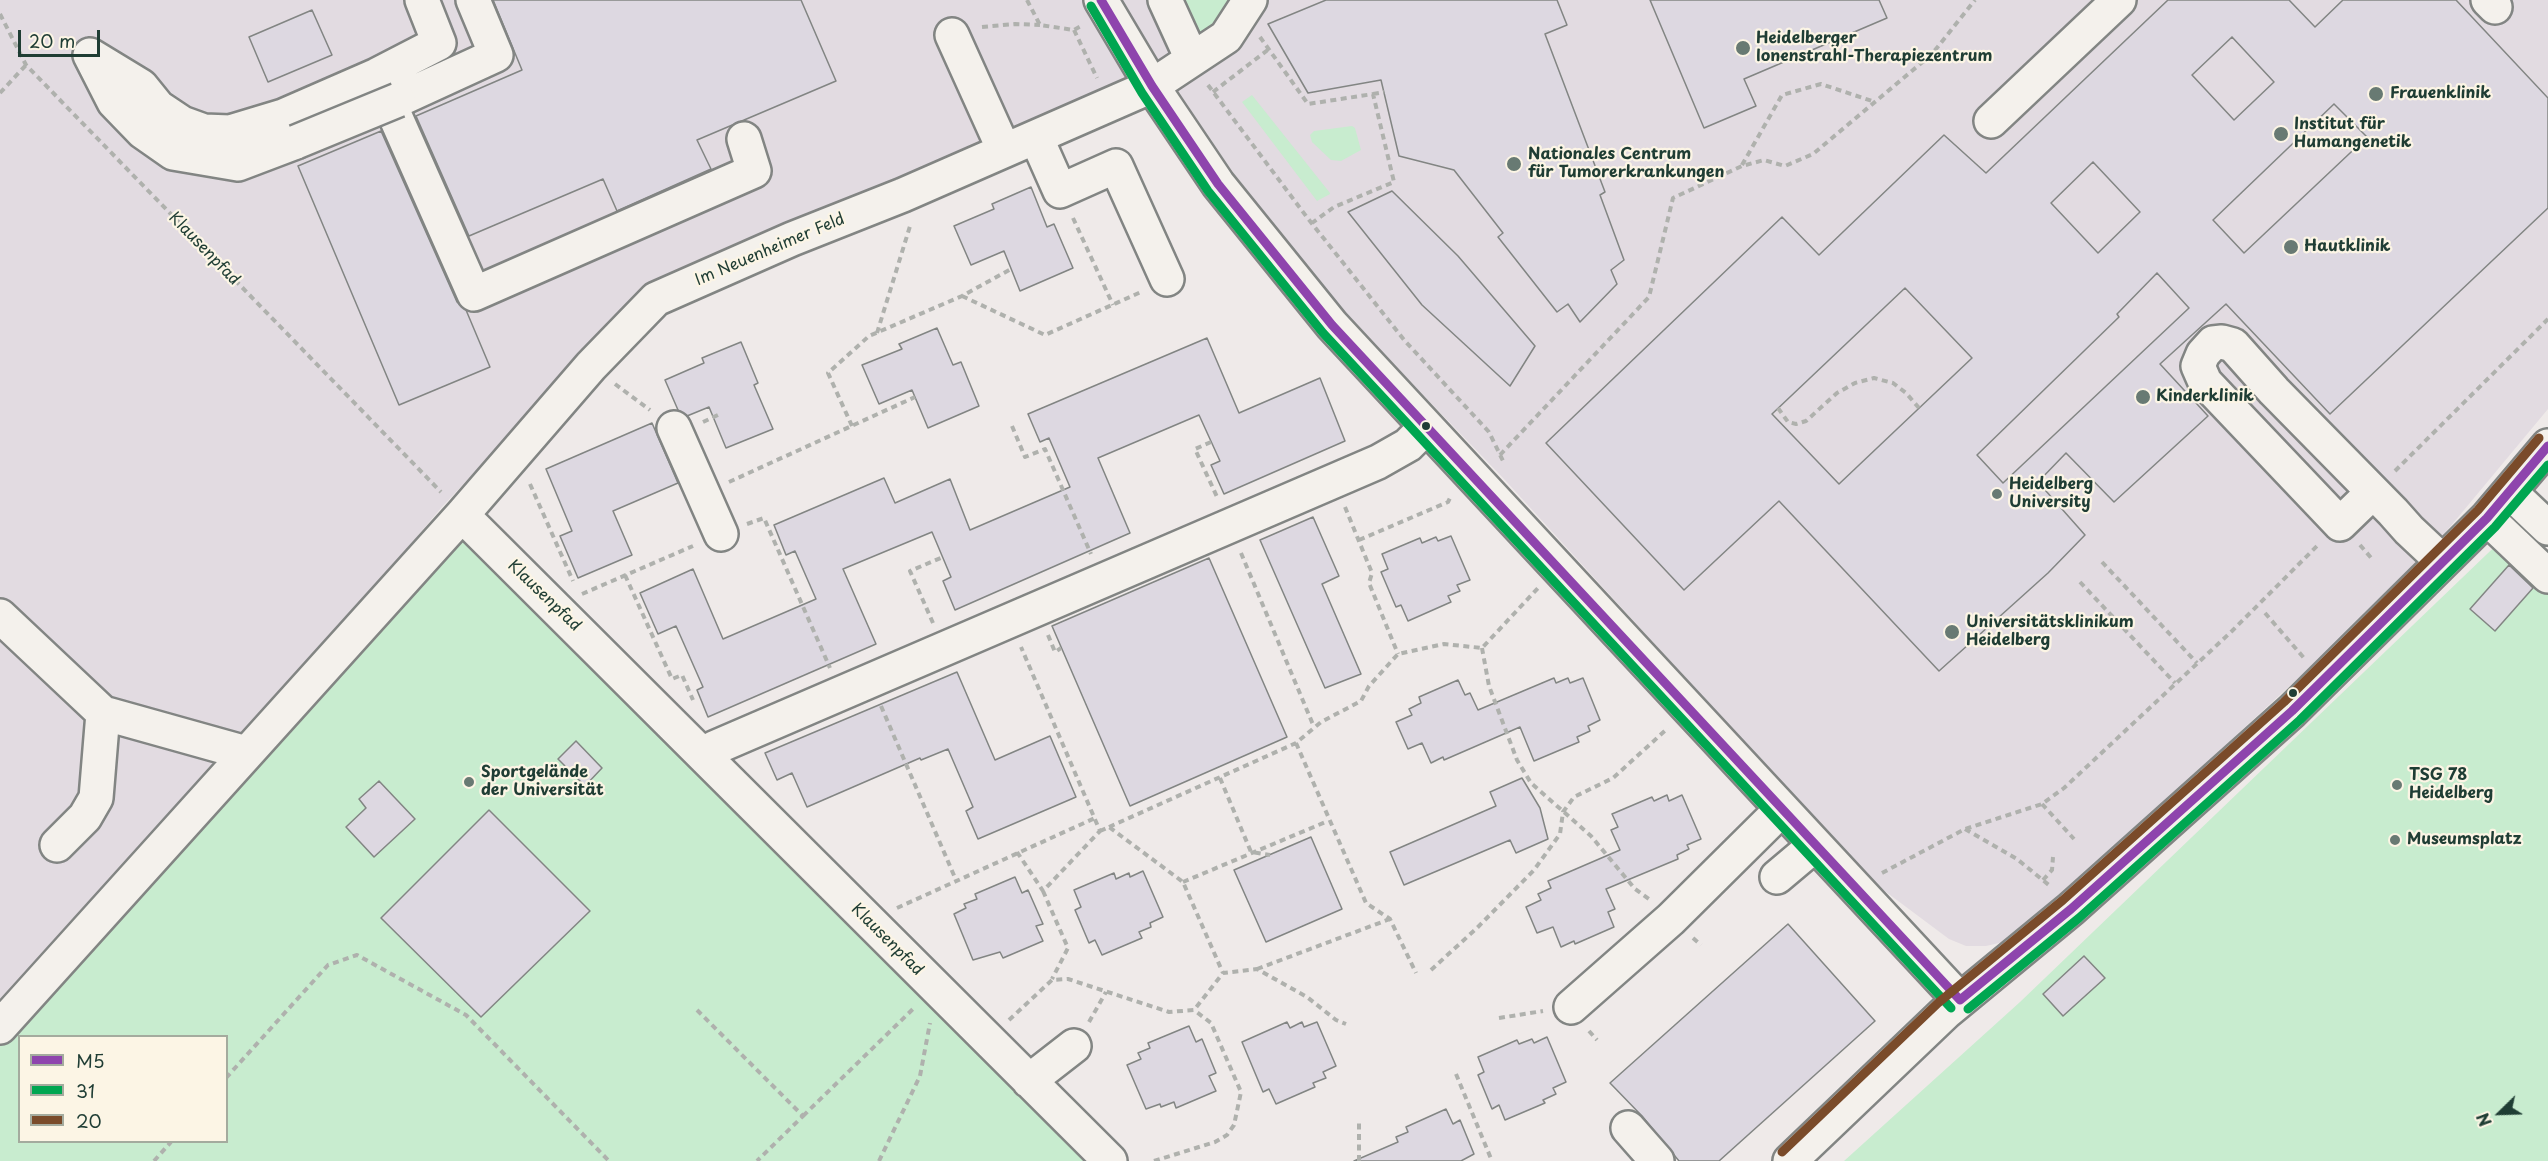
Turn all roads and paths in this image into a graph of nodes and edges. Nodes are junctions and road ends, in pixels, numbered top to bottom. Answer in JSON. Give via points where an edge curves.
{"nodes":[{"id":1,"x":422,"y":0,"type":"edge"},
{"id":2,"x":473,"y":0,"type":"edge"},
{"id":3,"x":1028,"y":0,"type":"edge"},
{"id":4,"x":1165,"y":0,"type":"edge"},
{"id":5,"x":1975,"y":0,"type":"edge"},
{"id":6,"x":2119,"y":0,"type":"edge"},
{"id":7,"x":1246,"y":5,"type":"edge"},
{"id":8,"x":1104,"y":6,"type":"edge"},
{"id":9,"x":0,"y":14,"type":"edge"},
{"id":10,"x":1040,"y":26,"type":"junction"},
{"id":11,"x":952,"y":35,"type":"joint"},
{"id":12,"x":1269,"y":49,"type":"junction"},
{"id":13,"x":1192,"y":59,"type":"junction"},
{"id":14,"x":26,"y":65,"type":"junction"},
{"id":15,"x":376,"y":75,"type":"junction"},
{"id":16,"x":1152,"y":86,"type":"junction"},
{"id":17,"x":1213,"y":92,"type":"junction"},
{"id":18,"x":1384,"y":92,"type":"dead end"},
{"id":19,"x":0,"y":93,"type":"edge"},
{"id":20,"x":1373,"y":94,"type":"junction"},
{"id":21,"x":1875,"y":102,"type":"junction"},
{"id":22,"x":1991,"y":121,"type":"dead end"},
{"id":23,"x":1036,"y":137,"type":"junction"},
{"id":24,"x":744,"y":139,"type":"dead end"},
{"id":25,"x":1004,"y":150,"type":"junction"},
{"id":26,"x":1742,"y":166,"type":"junction"},
{"id":27,"x":1060,"y":191,"type":"junction"},
{"id":28,"x":903,"y":195,"type":"junction"},
{"id":29,"x":1312,"y":224,"type":"junction"},
{"id":30,"x":1011,"y":269,"type":"dead end"},
{"id":31,"x":1167,"y":279,"type":"joint"},
{"id":32,"x":962,"y":296,"type":"junction"},
{"id":33,"x":1113,"y":305,"type":"junction"},
{"id":34,"x":2548,"y":319,"type":"edge"},
{"id":35,"x":877,"y":334,"type":"junction"},
{"id":36,"x":2274,"y":391,"type":"junction"},
{"id":37,"x":915,"y":398,"type":"dead end"},
{"id":38,"x":1778,"y":408,"type":"dead end"},
{"id":39,"x":1919,"y":408,"type":"dead end"},
{"id":40,"x":720,"y":414,"type":"dead end"},
{"id":41,"x":2241,"y":422,"type":"junction"},
{"id":42,"x":687,"y":426,"type":"joint"},
{"id":43,"x":852,"y":426,"type":"junction"},
{"id":44,"x":1011,"y":426,"type":"dead end"},
{"id":45,"x":1425,"y":428,"type":"junction"},
{"id":46,"x":1211,"y":442,"type":"dead end"},
{"id":47,"x":516,"y":452,"type":"junction"},
{"id":48,"x":2546,"y":453,"type":"edge"},
{"id":49,"x":1500,"y":456,"type":"junction"},
{"id":50,"x":1508,"y":470,"type":"dead end"},
{"id":51,"x":1470,"y":476,"type":"junction"},
{"id":52,"x":723,"y":478,"type":"dead end"},
{"id":53,"x":2373,"y":492,"type":"junction"},
{"id":54,"x":2510,"y":492,"type":"junction"},
{"id":55,"x":462,"y":515,"type":"junction"},
{"id":56,"x":2487,"y":518,"type":"junction"},
{"id":57,"x":2340,"y":524,"type":"junction"},
{"id":58,"x":1230,"y":526,"type":"junction"},
{"id":59,"x":2548,"y":528,"type":"edge"},
{"id":60,"x":721,"y":534,"type":"junction"},
{"id":61,"x":943,"y":557,"type":"dead end"},
{"id":62,"x":2442,"y":561,"type":"junction"},
{"id":63,"x":2102,"y":562,"type":"dead end"},
{"id":64,"x":625,"y":575,"type":"junction"},
{"id":65,"x":2548,"y":576,"type":"edge"},
{"id":66,"x":1102,"y":581,"type":"junction"},
{"id":67,"x":2080,"y":582,"type":"dead end"},
{"id":68,"x":1540,"y":585,"type":"dead end"},
{"id":69,"x":2265,"y":613,"type":"dead end"},
{"id":70,"x":0,"y":616,"type":"edge"},
{"id":71,"x":1010,"y":621,"type":"junction"},
{"id":72,"x":1043,"y":624,"type":"dead end"},
{"id":73,"x":1061,"y":648,"type":"dead end"},
{"id":74,"x":1482,"y":648,"type":"junction"},
{"id":75,"x":944,"y":649,"type":"junction"},
{"id":76,"x":1398,"y":654,"type":"junction"},
{"id":77,"x":2197,"y":663,"type":"junction"},
{"id":78,"x":2323,"y":679,"type":"junction"},
{"id":79,"x":2175,"y":683,"type":"junction"},
{"id":80,"x":856,"y":687,"type":"junction"},
{"id":81,"x":695,"y":706,"type":"dead end"},
{"id":82,"x":103,"y":713,"type":"junction"},
{"id":83,"x":1671,"y":726,"type":"dead end"},
{"id":84,"x":1314,"y":727,"type":"junction"},
{"id":85,"x":1296,"y":743,"type":"junction"},
{"id":86,"x":246,"y":753,"type":"junction"},
{"id":87,"x":705,"y":757,"type":"junction"},
{"id":88,"x":1220,"y":778,"type":"junction"},
{"id":89,"x":2042,"y":804,"type":"junction"},
{"id":90,"x":1782,"y":809,"type":"junction"},
{"id":91,"x":1563,"y":812,"type":"junction"},
{"id":92,"x":1095,"y":818,"type":"junction"},
{"id":93,"x":1328,"y":821,"type":"junction"},
{"id":94,"x":1109,"y":827,"type":"junction"},
{"id":95,"x":1965,"y":829,"type":"junction"},
{"id":96,"x":1100,"y":831,"type":"junction"},
{"id":97,"x":2074,"y":839,"type":"dead end"},
{"id":98,"x":1815,"y":844,"type":"junction"},
{"id":99,"x":57,"y":845,"type":"dead end"},
{"id":100,"x":1017,"y":852,"type":"junction"},
{"id":101,"x":1251,"y":852,"type":"junction"},
{"id":102,"x":1270,"y":855,"type":"dead end"},
{"id":103,"x":2053,"y":857,"type":"dead end"},
{"id":104,"x":1777,"y":877,"type":"dead end"},
{"id":105,"x":956,"y":880,"type":"junction"},
{"id":106,"x":2043,"y":880,"type":"junction"},
{"id":107,"x":1183,"y":882,"type":"junction"},
{"id":108,"x":1859,"y":890,"type":"junction"},
{"id":109,"x":1043,"y":891,"type":"junction"},
{"id":110,"x":2071,"y":909,"type":"junction"},
{"id":111,"x":1390,"y":919,"type":"junction"},
{"id":112,"x":1671,"y":919,"type":"junction"},
{"id":113,"x":869,"y":922,"type":"junction"},
{"id":114,"x":1701,"y":945,"type":"dead end"},
{"id":115,"x":1257,"y":969,"type":"junction"},
{"id":116,"x":1431,"y":970,"type":"dead end"},
{"id":117,"x":1223,"y":973,"type":"junction"},
{"id":118,"x":1416,"y":973,"type":"dead end"},
{"id":119,"x":1052,"y":980,"type":"junction"},
{"id":120,"x":936,"y":989,"type":"junction"},
{"id":121,"x":1960,"y":1000,"type":"junction"},
{"id":122,"x":1571,"y":1007,"type":"joint"},
{"id":123,"x":697,"y":1010,"type":"dead end"},
{"id":124,"x":1194,"y":1010,"type":"junction"},
{"id":125,"x":1499,"y":1018,"type":"dead end"},
{"id":126,"x":1346,"y":1024,"type":"dead end"},
{"id":127,"x":0,"y":1027,"type":"edge"},
{"id":128,"x":988,"y":1041,"type":"junction"},
{"id":129,"x":1074,"y":1046,"type":"dead end"},
{"id":130,"x":1456,"y":1074,"type":"dead end"},
{"id":131,"x":228,"y":1076,"type":"edge"},
{"id":132,"x":1029,"y":1081,"type":"junction"},
{"id":133,"x":803,"y":1116,"type":"junction"},
{"id":134,"x":1359,"y":1121,"type":"dead end"},
{"id":135,"x":1628,"y":1128,"type":"dead end"},
{"id":136,"x":170,"y":1143,"type":"edge"},
{"id":137,"x":1167,"y":1159,"type":"edge"},
{"id":138,"x":154,"y":1161,"type":"edge"},
{"id":139,"x":609,"y":1161,"type":"edge"},
{"id":140,"x":757,"y":1161,"type":"edge"},
{"id":141,"x":879,"y":1161,"type":"edge"},
{"id":142,"x":1110,"y":1161,"type":"edge"},
{"id":143,"x":1154,"y":1161,"type":"edge"},
{"id":144,"x":1359,"y":1161,"type":"edge"},
{"id":145,"x":1492,"y":1161,"type":"edge"},
{"id":146,"x":1657,"y":1161,"type":"edge"},
{"id":147,"x":1790,"y":1161,"type":"edge"}],
"edges":[{"from":1,"to":15,"type":"street","via":[[439,43]]},
{"from":2,"to":15,"type":"street","bridge":true,"via":[[496,55],[398,100],[238,164],[173,153],[144,132],[114,102],[90,55],[141,86],[158,106],[182,123],[204,131],[230,132],[283,116]]},
{"from":3,"to":10,"type":"path"},
{"from":4,"to":13,"type":"street"},
{"from":5,"to":21,"type":"path","via":[[1932,54]]},
{"from":6,"to":22,"type":"street"},
{"from":7,"to":12,"type":"path"},
{"from":7,"to":13,"type":"street","name":"Im Neuenheimer Feld","via":[[1226,37]]},
{"from":8,"to":10,"type":"path","via":[[1074,30]]},
{"from":8,"to":16,"type":"street"},
{"from":9,"to":14,"type":"path","name":"Klausenpfad"},
{"from":10,"to":11,"type":"path","via":[[987,26]]},
{"from":11,"to":25,"type":"street"},
{"from":12,"to":17,"type":"path"},
{"from":12,"to":20,"type":"path","via":[[1308,104]]},
{"from":13,"to":16,"type":"street","name":"Im Neuenheimer Feld"},
{"from":13,"to":17,"type":"path"},
{"from":14,"to":19,"type":"path"},
{"from":14,"to":55,"type":"path","name":"Klausenpfad"},
{"from":15,"to":24,"type":"street","via":[[474,294],[754,171]]},
{"from":16,"to":23,"type":"street","name":"Im Neuenheimer Feld"},
{"from":16,"to":45,"type":"street","via":[[1218,184],[1332,325]]},
{"from":17,"to":29,"type":"path"},
{"from":18,"to":20,"type":"path"},
{"from":20,"to":29,"type":"path","via":[[1394,182],[1334,207]]},
{"from":21,"to":26,"type":"path","via":[[1813,154],[1785,166],[1764,160]]},
{"from":21,"to":26,"type":"path","via":[[1821,84],[1782,95]]},
{"from":23,"to":25,"type":"street","name":"Im Neuenheimer Feld"},
{"from":23,"to":27,"type":"street"},
{"from":25,"to":28,"type":"street","name":"Im Neuenheimer Feld"},
{"from":26,"to":49,"type":"path","via":[[1673,198],[1649,297]]},
{"from":27,"to":31,"type":"street","via":[[1116,166]]},
{"from":27,"to":33,"type":"path"},
{"from":28,"to":35,"type":"path","via":[[911,224]]},
{"from":28,"to":47,"type":"street","name":"Im Neuenheimer Feld","via":[[656,299]]},
{"from":29,"to":49,"type":"path","via":[[1405,341],[1489,432]]},
{"from":30,"to":32,"type":"path"},
{"from":31,"to":33,"type":"path"},
{"from":32,"to":33,"type":"path","via":[[1045,335]]},
{"from":32,"to":35,"type":"path"},
{"from":34,"to":53,"type":"path"},
{"from":35,"to":43,"type":"path","via":[[869,336],[828,373]]},
{"from":36,"to":41,"type":"street"},
{"from":36,"to":41,"type":"street","via":[[2233,345],[2213,343],[2198,366],[2205,382]]},
{"from":36,"to":53,"type":"street"},
{"from":37,"to":43,"type":"path"},
{"from":38,"to":39,"type":"path","via":[[1788,422],[1797,424],[1806,421],[1837,393],[1874,378],[1893,383]]},
{"from":40,"to":42,"type":"path"},
{"from":41,"to":57,"type":"street"},
{"from":42,"to":60,"type":"street"},
{"from":43,"to":52,"type":"path","via":[[725,483]]},
{"from":44,"to":66,"type":"path","via":[[1025,457],[1045,449]]},
{"from":45,"to":51,"type":"street"},
{"from":45,"to":58,"type":"street","via":[[1408,445],[1378,462]]},
{"from":46,"to":58,"type":"path","via":[[1195,449]]},
{"from":47,"to":55,"type":"street","name":"Im Neuenheimer Feld"},
{"from":47,"to":64,"type":"path","via":[[579,596]]},
{"from":48,"to":54,"type":"street"},
{"from":49,"to":50,"type":"path"},
{"from":49,"to":51,"type":"path"},
{"from":51,"to":76,"type":"path","via":[[1453,491],[1448,502],[1359,540],[1372,573],[1369,583]]},
{"from":51,"to":90,"type":"street"},
{"from":53,"to":57,"type":"street"},
{"from":53,"to":62,"type":"street"},
{"from":54,"to":56,"type":"street"},
{"from":54,"to":59,"type":"street"},
{"from":55,"to":86,"type":"street","name":"Im Neuenheimer Feld"},
{"from":55,"to":87,"type":"street","name":"Klausenpfad"},
{"from":56,"to":62,"type":"street"},
{"from":56,"to":65,"type":"street"},
{"from":57,"to":77,"type":"path"},
{"from":58,"to":66,"type":"street"},
{"from":58,"to":84,"type":"path"},
{"from":60,"to":64,"type":"path"},
{"from":60,"to":80,"type":"path","via":[[764,518]]},
{"from":61,"to":75,"type":"path","via":[[910,571]]},
{"from":62,"to":78,"type":"street"},
{"from":63,"to":77,"type":"path"},
{"from":64,"to":81,"type":"path","via":[[672,679],[682,675]]},
{"from":66,"to":71,"type":"street"},
{"from":67,"to":79,"type":"path"},
{"from":68,"to":74,"type":"path"},
{"from":69,"to":78,"type":"path"},
{"from":70,"to":82,"type":"street"},
{"from":71,"to":75,"type":"street"},
{"from":71,"to":92,"type":"path"},
{"from":72,"to":73,"type":"path","via":[[1055,652]]},
{"from":74,"to":76,"type":"path","via":[[1444,644]]},
{"from":74,"to":91,"type":"path","via":[[1489,686],[1517,760],[1531,783]]},
{"from":75,"to":80,"type":"street"},
{"from":76,"to":84,"type":"path","via":[[1361,701]]},
{"from":77,"to":79,"type":"path"},
{"from":78,"to":110,"type":"street"},
{"from":79,"to":89,"type":"path"},
{"from":80,"to":87,"type":"street","via":[[714,748]]},
{"from":80,"to":105,"type":"path"},
{"from":82,"to":86,"type":"street"},
{"from":82,"to":99,"type":"street","via":[[96,798]]},
{"from":83,"to":91,"type":"path","via":[[1612,778],[1574,797]]},
{"from":84,"to":85,"type":"path"},
{"from":85,"to":88,"type":"path"},
{"from":85,"to":93,"type":"path"},
{"from":86,"to":127,"type":"street","name":"Im Neuenheimer Feld"},
{"from":87,"to":113,"type":"street","name":"Klausenpfad"},
{"from":88,"to":94,"type":"path"},
{"from":88,"to":101,"type":"path"},
{"from":89,"to":95,"type":"path"},
{"from":89,"to":97,"type":"path"},
{"from":90,"to":98,"type":"street"},
{"from":90,"to":112,"type":"street"},
{"from":91,"to":112,"type":"path","via":[[1591,837],[1635,890]]},
{"from":91,"to":116,"type":"path","via":[[1560,834],[1534,870]]},
{"from":92,"to":96,"type":"path"},
{"from":92,"to":100,"type":"path"},
{"from":93,"to":101,"type":"path"},
{"from":93,"to":111,"type":"path","via":[[1366,903]]},
{"from":94,"to":96,"type":"path"},
{"from":94,"to":107,"type":"path"},
{"from":95,"to":106,"type":"path","via":[[2017,859]]},
{"from":95,"to":108,"type":"path","via":[[1873,878]]},
{"from":96,"to":109,"type":"path"},
{"from":98,"to":104,"type":"street"},
{"from":98,"to":108,"type":"street"},
{"from":100,"to":105,"type":"path"},
{"from":100,"to":109,"type":"path"},
{"from":101,"to":102,"type":"path"},
{"from":101,"to":107,"type":"path"},
{"from":103,"to":106,"type":"path","via":[[2052,870]]},
{"from":105,"to":113,"type":"path"},
{"from":106,"to":110,"type":"path"},
{"from":107,"to":117,"type":"path"},
{"from":108,"to":121,"type":"street"},
{"from":109,"to":119,"type":"path","via":[[1068,948]]},
{"from":110,"to":121,"type":"street"},
{"from":111,"to":115,"type":"path"},
{"from":111,"to":118,"type":"path"},
{"from":112,"to":114,"type":"path"},
{"from":112,"to":122,"type":"street"},
{"from":113,"to":120,"type":"street","name":"Klausenpfad"},
{"from":115,"to":117,"type":"path"},
{"from":115,"to":126,"type":"path"},
{"from":117,"to":124,"type":"path"},
{"from":119,"to":124,"type":"path","via":[[1068,979],[1169,1012]]},
{"from":119,"to":128,"type":"path"},
{"from":120,"to":128,"type":"street","name":"Klausenpfad"},
{"from":120,"to":133,"type":"path"},
{"from":120,"to":141,"type":"path","via":[[920,1076]]},
{"from":121,"to":147,"type":"street"},
{"from":122,"to":125,"type":"path"},
{"from":123,"to":133,"type":"path"},
{"from":124,"to":137,"type":"path","via":[[1211,1023],[1241,1092],[1234,1125],[1227,1135]]},
{"from":128,"to":132,"type":"street","name":"Klausenpfad"},
{"from":129,"to":132,"type":"street"},
{"from":130,"to":145,"type":"path"},
{"from":131,"to":139,"type":"path","via":[[328,965],[357,955],[466,1015]]},
{"from":132,"to":142,"type":"street","name":"Klausenpfad"},
{"from":133,"to":140,"type":"path"},
{"from":134,"to":144,"type":"path"},
{"from":135,"to":146,"type":"street"},
{"from":136,"to":138,"type":"path"},
{"from":137,"to":143,"type":"path"}]}
